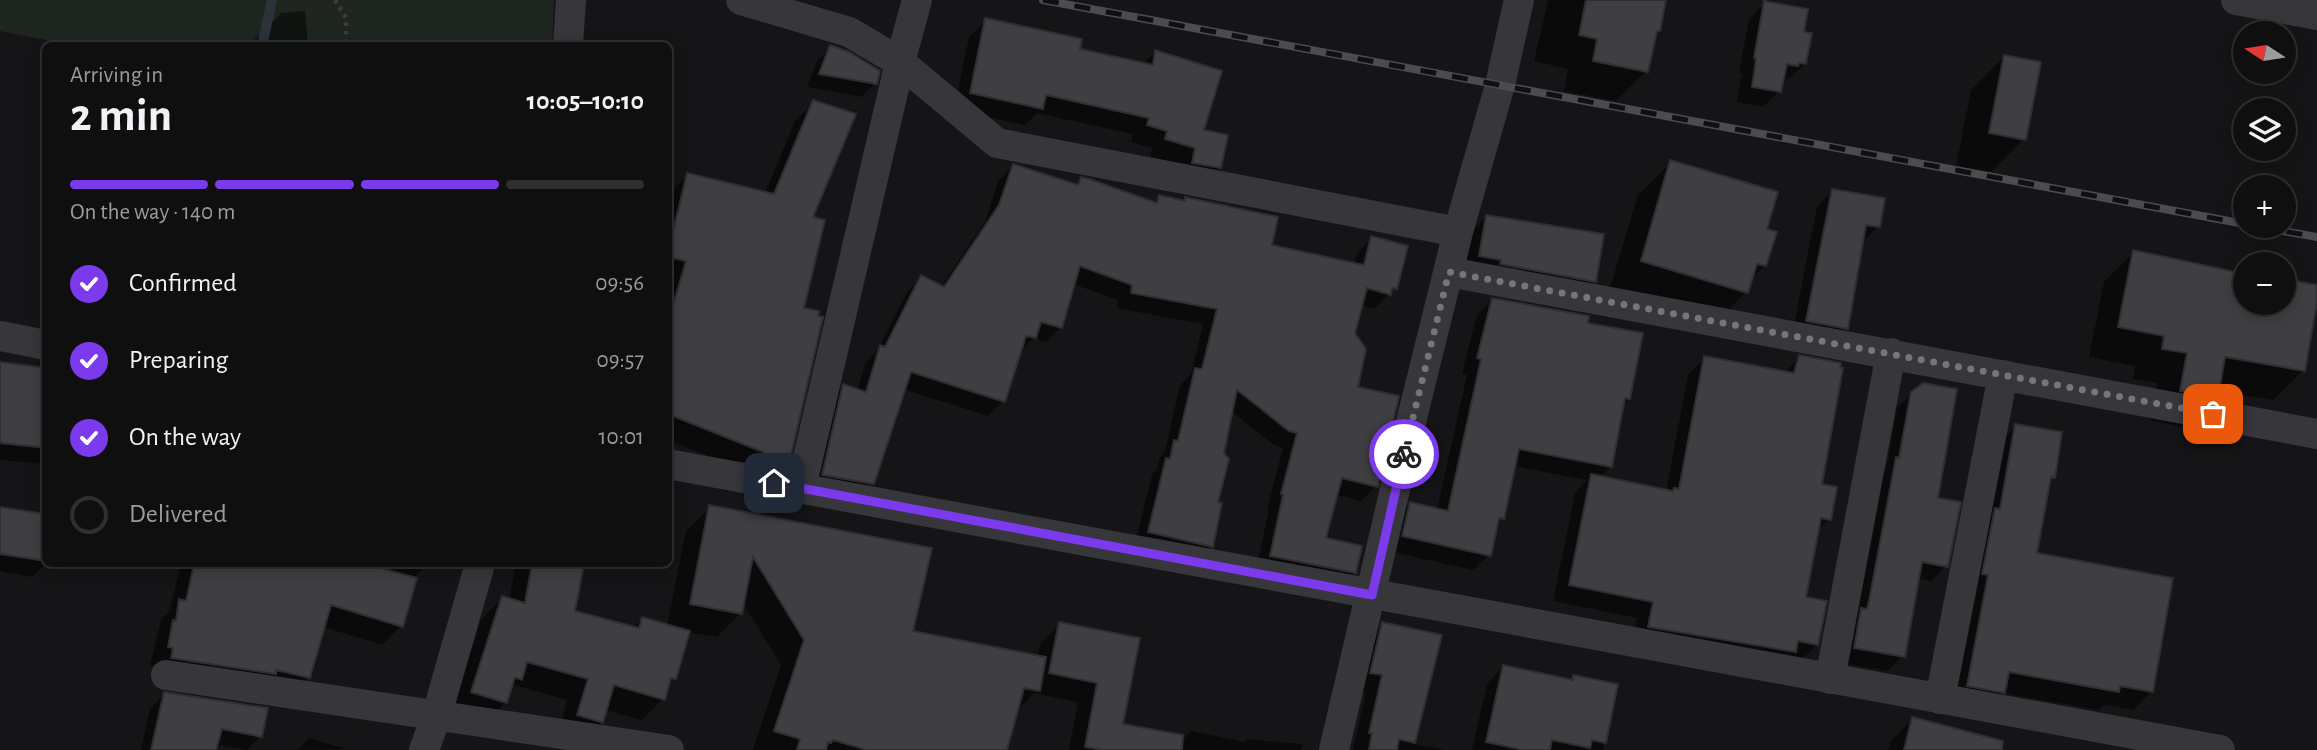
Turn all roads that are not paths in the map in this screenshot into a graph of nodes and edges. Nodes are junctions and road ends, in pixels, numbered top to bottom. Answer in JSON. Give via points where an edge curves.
{"nodes":[{"id":1,"x":571,"y":0,"type":"edge"},
{"id":2,"x":741,"y":0,"type":"edge"},
{"id":3,"x":917,"y":0,"type":"edge"},
{"id":4,"x":1519,"y":0,"type":"edge"},
{"id":5,"x":2236,"y":0,"type":"edge"},
{"id":6,"x":2317,"y":15,"type":"edge"},
{"id":7,"x":568,"y":42,"type":"edge"},
{"id":8,"x":900,"y":62,"type":"junction"},
{"id":9,"x":1458,"y":232,"type":"junction"},
{"id":10,"x":1449,"y":272,"type":"junction"},
{"id":11,"x":0,"y":336,"type":"edge"},
{"id":12,"x":42,"y":344,"type":"edge"},
{"id":13,"x":1891,"y":353,"type":"junction"},
{"id":14,"x":2003,"y":375,"type":"junction"},
{"id":15,"x":2317,"y":434,"type":"edge"},
{"id":16,"x":672,"y":465,"type":"edge"},
{"id":17,"x":801,"y":488,"type":"junction"},
{"id":18,"x":479,"y":567,"type":"edge"},
{"id":19,"x":1372,"y":595,"type":"junction"},
{"id":20,"x":166,"y":675,"type":"dead end"},
{"id":21,"x":1830,"y":679,"type":"junction"},
{"id":22,"x":1940,"y":699,"type":"junction"},
{"id":23,"x":437,"y":714,"type":"junction"},
{"id":24,"x":424,"y":750,"type":"edge"},
{"id":25,"x":669,"y":750,"type":"edge"},
{"id":26,"x":1334,"y":750,"type":"edge"},
{"id":27,"x":2220,"y":750,"type":"edge"}],
"edges":[{"from":1,"to":7,"type":"street"},
{"from":2,"to":8,"type":"street","via":[[849,32]]},
{"from":3,"to":8,"type":"street"},
{"from":4,"to":9,"type":"street"},
{"from":5,"to":6,"type":"street"},
{"from":8,"to":9,"type":"street","via":[[997,143]]},
{"from":8,"to":17,"type":"street"},
{"from":9,"to":10,"type":"street"},
{"from":10,"to":13,"type":"street"},
{"from":10,"to":19,"type":"street"},
{"from":11,"to":12,"type":"street"},
{"from":13,"to":14,"type":"street"},
{"from":13,"to":21,"type":"street"},
{"from":14,"to":15,"type":"street"},
{"from":14,"to":22,"type":"street"},
{"from":16,"to":17,"type":"street"},
{"from":17,"to":19,"type":"street"},
{"from":18,"to":23,"type":"street"},
{"from":19,"to":21,"type":"street"},
{"from":19,"to":26,"type":"street"},
{"from":20,"to":23,"type":"street"},
{"from":21,"to":22,"type":"street"},
{"from":22,"to":27,"type":"street"},
{"from":23,"to":24,"type":"street"},
{"from":23,"to":25,"type":"street"}]}
